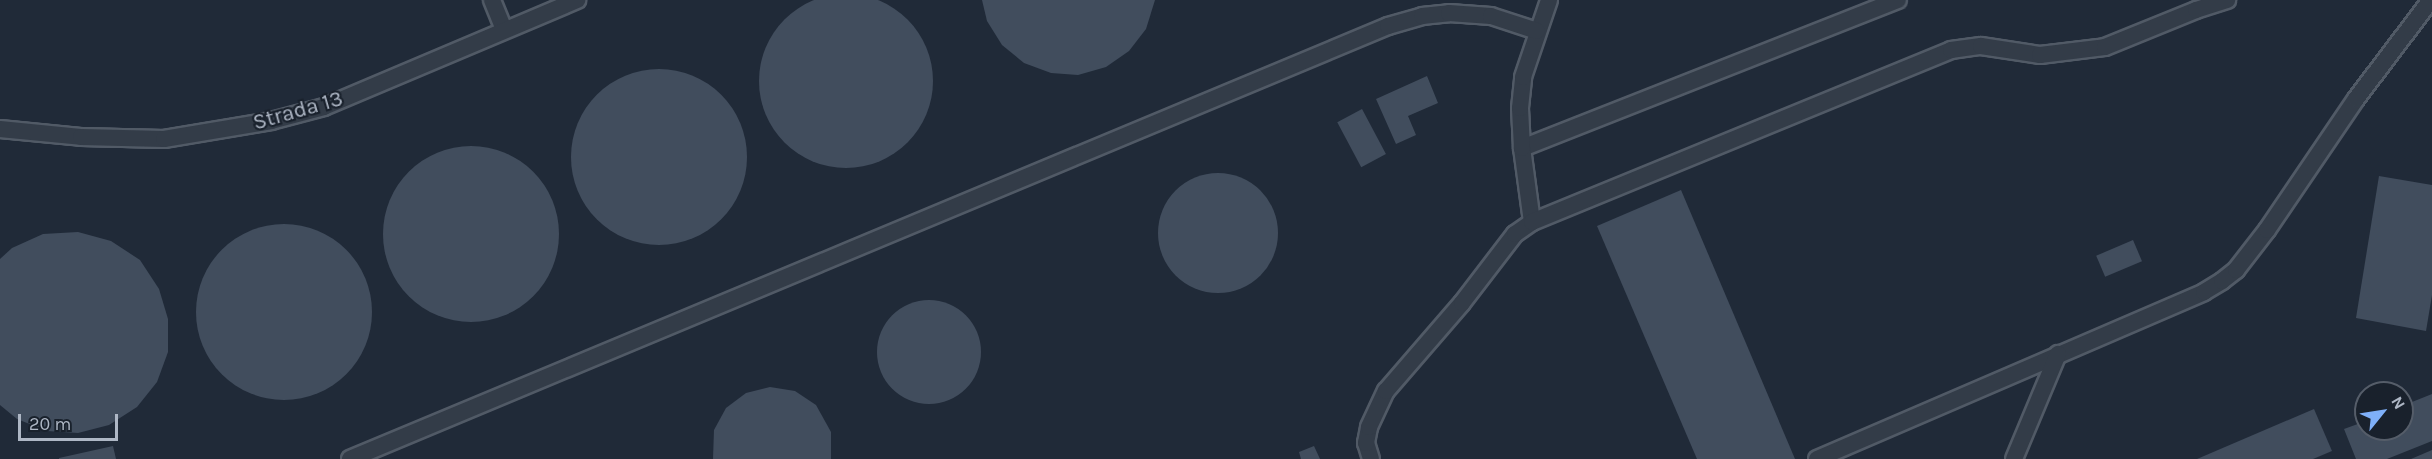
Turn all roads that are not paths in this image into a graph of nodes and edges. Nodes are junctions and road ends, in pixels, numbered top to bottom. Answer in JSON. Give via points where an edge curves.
{"nodes":[{"id":1,"x":492,"y":0,"type":"edge"},
{"id":2,"x":578,"y":0,"type":"edge"},
{"id":3,"x":1549,"y":0,"type":"edge"},
{"id":4,"x":1898,"y":0,"type":"edge"},
{"id":5,"x":2227,"y":0,"type":"edge"},
{"id":6,"x":2431,"y":0,"type":"edge"},
{"id":7,"x":504,"y":30,"type":"junction"},
{"id":8,"x":1537,"y":31,"type":"junction"},
{"id":9,"x":0,"y":129,"type":"edge"},
{"id":10,"x":1522,"y":148,"type":"junction"},
{"id":11,"x":1532,"y":222,"type":"junction"},
{"id":12,"x":2058,"y":354,"type":"junction"},
{"id":13,"x":350,"y":459,"type":"edge"},
{"id":14,"x":1371,"y":459,"type":"edge"},
{"id":15,"x":1817,"y":459,"type":"edge"},
{"id":16,"x":2014,"y":459,"type":"edge"}],
"edges":[{"from":1,"to":7,"type":"lane"},
{"from":2,"to":7,"type":"lane","name":"Strada 13"},
{"from":3,"to":8,"type":"lane"},
{"from":4,"to":10,"type":"lane"},
{"from":5,"to":11,"type":"lane","via":[[2105,48],[2040,55],[1981,46],[1951,50]]},
{"from":6,"to":12,"type":"lane","via":[[2236,270],[2204,292]]},
{"from":7,"to":9,"type":"lane","name":"Strada 13","via":[[324,107],[271,121],[164,139],[81,137]]},
{"from":8,"to":10,"type":"lane","via":[[1523,77]]},
{"from":8,"to":13,"type":"lane","via":[[1491,16],[1449,13],[1388,26]]},
{"from":10,"to":11,"type":"lane"},
{"from":11,"to":14,"type":"lane","via":[[1515,234],[1386,391],[1369,427],[1366,443]]},
{"from":12,"to":15,"type":"lane"},
{"from":12,"to":16,"type":"lane"}]}
